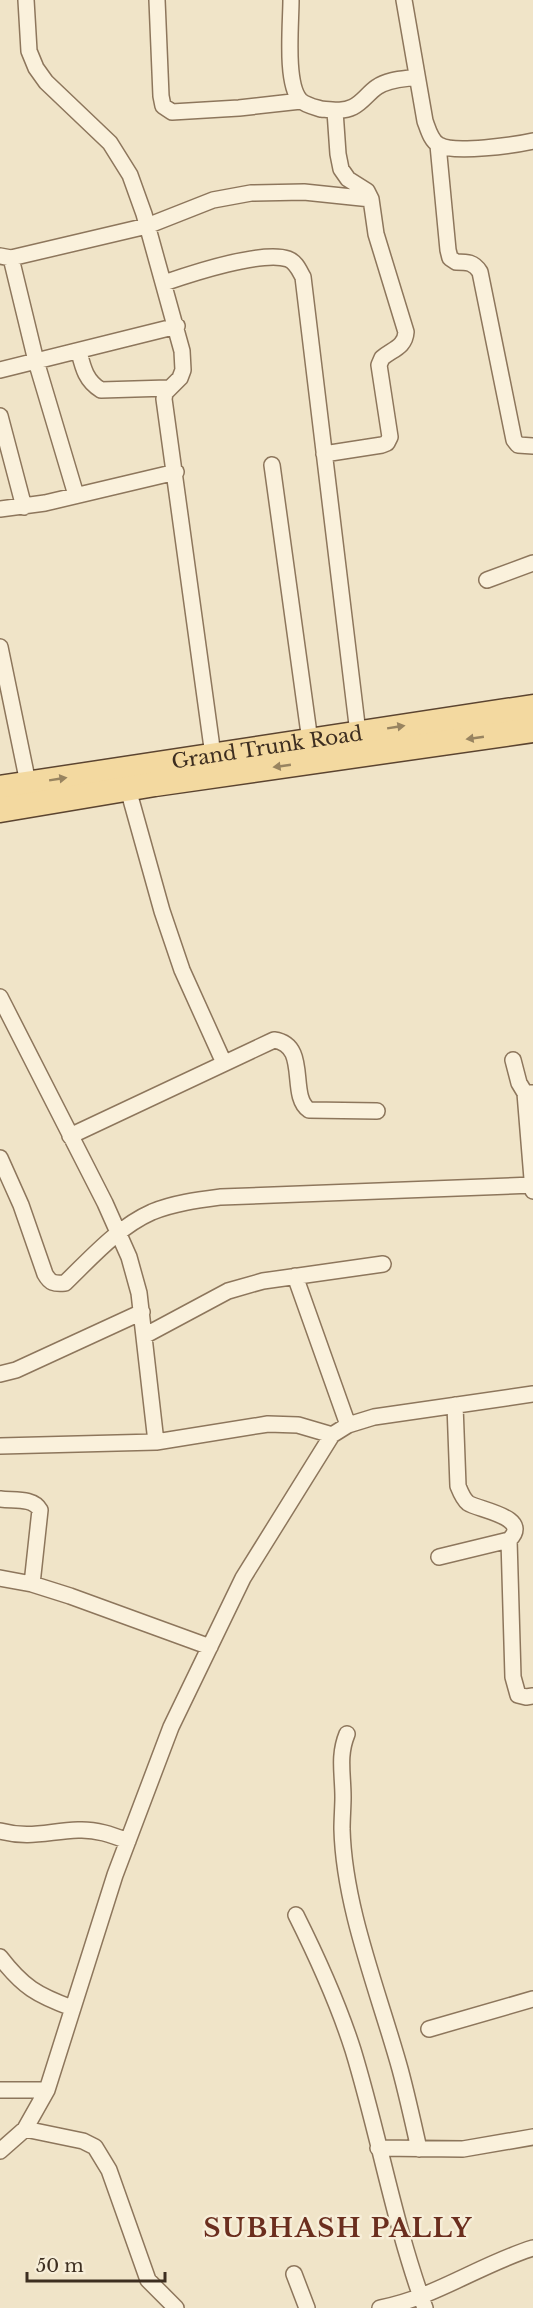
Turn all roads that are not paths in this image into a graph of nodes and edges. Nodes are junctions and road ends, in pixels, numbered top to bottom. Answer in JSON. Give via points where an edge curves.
{"nodes":[{"id":1,"x":26,"y":0,"type":"edge"},
{"id":2,"x":157,"y":0,"type":"edge"},
{"id":3,"x":291,"y":0,"type":"edge"},
{"id":4,"x":404,"y":0,"type":"edge"},
{"id":5,"x":417,"y":77,"type":"junction"},
{"id":6,"x":301,"y":101,"type":"junction"},
{"id":7,"x":335,"y":111,"type":"junction"},
{"id":8,"x":533,"y":141,"type":"edge"},
{"id":9,"x":438,"y":145,"type":"junction"},
{"id":10,"x":371,"y":199,"type":"junction"},
{"id":11,"x":147,"y":226,"type":"junction"},
{"id":12,"x":5,"y":257,"type":"edge"},
{"id":13,"x":164,"y":282,"type":"junction"},
{"id":14,"x":177,"y":326,"type":"junction"},
{"id":15,"x":79,"y":352,"type":"junction"},
{"id":16,"x":36,"y":362,"type":"junction"},
{"id":17,"x":0,"y":370,"type":"edge"},
{"id":18,"x":168,"y":388,"type":"junction"},
{"id":19,"x":0,"y":416,"type":"edge"},
{"id":20,"x":533,"y":446,"type":"edge"},
{"id":21,"x":324,"y":454,"type":"junction"},
{"id":22,"x":272,"y":465,"type":"dead end"},
{"id":23,"x":176,"y":472,"type":"junction"},
{"id":24,"x":76,"y":495,"type":"junction"},
{"id":25,"x":24,"y":507,"type":"junction"},
{"id":26,"x":0,"y":509,"type":"edge"},
{"id":27,"x":533,"y":563,"type":"edge"},
{"id":28,"x":487,"y":580,"type":"dead end"},
{"id":29,"x":0,"y":646,"type":"edge"},
{"id":30,"x":533,"y":706,"type":"edge"},
{"id":31,"x":533,"y":730,"type":"edge"},
{"id":32,"x":358,"y":733,"type":"junction"},
{"id":33,"x":310,"y":741,"type":"junction"},
{"id":34,"x":213,"y":755,"type":"junction"},
{"id":35,"x":28,"y":783,"type":"junction"},
{"id":36,"x":0,"y":788,"type":"edge"},
{"id":37,"x":128,"y":789,"type":"junction"},
{"id":38,"x":0,"y":810,"type":"edge"},
{"id":39,"x":0,"y":997,"type":"edge"},
{"id":40,"x":513,"y":1060,"type":"dead end"},
{"id":41,"x":224,"y":1063,"type":"junction"},
{"id":42,"x":529,"y":1093,"type":"edge"},
{"id":43,"x":377,"y":1111,"type":"dead end"},
{"id":44,"x":70,"y":1137,"type":"junction"},
{"id":45,"x":0,"y":1158,"type":"edge"},
{"id":46,"x":533,"y":1175,"type":"edge"},
{"id":47,"x":533,"y":1185,"type":"edge"},
{"id":48,"x":533,"y":1191,"type":"edge"},
{"id":49,"x":119,"y":1232,"type":"junction"},
{"id":50,"x":383,"y":1264,"type":"dead end"},
{"id":51,"x":295,"y":1276,"type":"junction"},
{"id":52,"x":142,"y":1312,"type":"junction"},
{"id":53,"x":144,"y":1336,"type":"junction"},
{"id":54,"x":0,"y":1374,"type":"edge"},
{"id":55,"x":533,"y":1394,"type":"edge"},
{"id":56,"x":455,"y":1405,"type":"junction"},
{"id":57,"x":348,"y":1425,"type":"junction"},
{"id":58,"x":333,"y":1435,"type":"junction"},
{"id":59,"x":156,"y":1442,"type":"junction"},
{"id":60,"x":0,"y":1446,"type":"edge"},
{"id":61,"x":0,"y":1499,"type":"edge"},
{"id":62,"x":509,"y":1540,"type":"junction"},
{"id":63,"x":440,"y":1557,"type":"dead end"},
{"id":64,"x":0,"y":1578,"type":"edge"},
{"id":65,"x":32,"y":1584,"type":"junction"},
{"id":66,"x":210,"y":1647,"type":"junction"},
{"id":67,"x":533,"y":1696,"type":"edge"},
{"id":68,"x":347,"y":1734,"type":"dead end"},
{"id":69,"x":0,"y":1831,"type":"edge"},
{"id":70,"x":128,"y":1841,"type":"junction"},
{"id":71,"x":296,"y":1916,"type":"dead end"},
{"id":72,"x":0,"y":1958,"type":"edge"},
{"id":73,"x":533,"y":1999,"type":"edge"},
{"id":74,"x":72,"y":2008,"type":"junction"},
{"id":75,"x":429,"y":2029,"type":"dead end"},
{"id":76,"x":0,"y":2090,"type":"edge"},
{"id":77,"x":47,"y":2090,"type":"junction"},
{"id":78,"x":25,"y":2129,"type":"junction"},
{"id":79,"x":533,"y":2137,"type":"edge"},
{"id":80,"x":378,"y":2148,"type":"junction"},
{"id":81,"x":419,"y":2149,"type":"junction"},
{"id":82,"x":0,"y":2151,"type":"edge"},
{"id":83,"x":533,"y":2248,"type":"edge"},
{"id":84,"x":294,"y":2274,"type":"dead end"},
{"id":85,"x":423,"y":2302,"type":"edge"},
{"id":86,"x":177,"y":2308,"type":"edge"},
{"id":87,"x":307,"y":2308,"type":"edge"},
{"id":88,"x":380,"y":2308,"type":"edge"}],
"edges":[{"from":1,"to":11,"type":"street","via":[[30,51],[36,68],[111,143],[130,175]]},
{"from":2,"to":6,"type":"street","via":[[161,96],[164,106],[172,112]]},
{"from":3,"to":6,"type":"street","via":[[292,77],[294,91]]},
{"from":4,"to":5,"type":"street"},
{"from":5,"to":7,"type":"street","via":[[387,82],[351,108]]},
{"from":5,"to":9,"type":"street","via":[[425,121]]},
{"from":6,"to":7,"type":"street"},
{"from":7,"to":10,"type":"street","via":[[341,169]]},
{"from":8,"to":9,"type":"street","via":[[506,147]]},
{"from":9,"to":20,"type":"street","via":[[450,258],[476,265],[480,272],[514,440],[518,445]]},
{"from":10,"to":11,"type":"street","via":[[304,192],[251,193],[213,200]]},
{"from":10,"to":21,"type":"street","via":[[376,234],[406,332],[405,340],[382,357],[379,365],[390,437],[382,446]]},
{"from":11,"to":12,"type":"street"},
{"from":11,"to":13,"type":"street"},
{"from":12,"to":16,"type":"street"},
{"from":13,"to":14,"type":"street"},
{"from":13,"to":21,"type":"street","via":[[222,265],[273,257],[289,259],[298,266],[305,288]]},
{"from":14,"to":15,"type":"street"},
{"from":14,"to":18,"type":"street","via":[[183,370]]},
{"from":15,"to":16,"type":"street"},
{"from":15,"to":18,"type":"street","via":[[85,374],[101,390]]},
{"from":16,"to":17,"type":"street"},
{"from":16,"to":24,"type":"street"},
{"from":18,"to":23,"type":"street","via":[[164,399]]},
{"from":19,"to":25,"type":"street"},
{"from":21,"to":32,"type":"street"},
{"from":22,"to":33,"type":"street"},
{"from":23,"to":24,"type":"street"},
{"from":23,"to":34,"type":"street"},
{"from":24,"to":25,"type":"street"},
{"from":25,"to":26,"type":"street"},
{"from":27,"to":28,"type":"street"},
{"from":29,"to":35,"type":"street"},
{"from":32,"to":30,"type":"main road","name":"Grand Trunk Road","one_way":true},
{"from":31,"to":37,"type":"main road","name":"Grand Trunk Road","one_way":true},
{"from":32,"to":33,"type":"main road","name":"Grand Trunk Road"},
{"from":33,"to":34,"type":"main road","name":"Grand Trunk Road"},
{"from":35,"to":34,"type":"main road","name":"Grand Trunk Road","one_way":true},
{"from":35,"to":36,"type":"main road","name":"Grand Trunk Road"},
{"from":37,"to":38,"type":"main road","name":"Grand Trunk Road"},
{"from":37,"to":41,"type":"street","via":[[182,970]]},
{"from":39,"to":44,"type":"street"},
{"from":40,"to":42,"type":"street","via":[[519,1083]]},
{"from":41,"to":43,"type":"street","via":[[264,1043],[283,1041],[294,1058],[303,1106],[309,1110]]},
{"from":41,"to":44,"type":"street"},
{"from":42,"to":46,"type":"street"},
{"from":44,"to":49,"type":"street"},
{"from":45,"to":49,"type":"street","via":[[50,1281],[64,1282]]},
{"from":46,"to":47,"type":"street"},
{"from":47,"to":48,"type":"street"},
{"from":47,"to":49,"type":"street","via":[[221,1197],[185,1202],[152,1213]]},
{"from":49,"to":52,"type":"street"},
{"from":50,"to":51,"type":"street"},
{"from":51,"to":53,"type":"street","via":[[228,1291]]},
{"from":51,"to":57,"type":"street"},
{"from":52,"to":53,"type":"street"},
{"from":52,"to":54,"type":"street"},
{"from":53,"to":59,"type":"street"},
{"from":55,"to":56,"type":"street"},
{"from":56,"to":57,"type":"street","via":[[374,1417]]},
{"from":56,"to":62,"type":"street","via":[[461,1495],[468,1503],[512,1522],[515,1529]]},
{"from":57,"to":58,"type":"street"},
{"from":58,"to":59,"type":"street","via":[[298,1425],[268,1424]]},
{"from":58,"to":66,"type":"street","via":[[243,1578]]},
{"from":59,"to":60,"type":"street"},
{"from":61,"to":65,"type":"street","via":[[31,1502],[40,1509]]},
{"from":62,"to":63,"type":"street"},
{"from":62,"to":67,"type":"street","via":[[515,1687],[518,1695]]},
{"from":64,"to":65,"type":"street"},
{"from":65,"to":66,"type":"street"},
{"from":66,"to":70,"type":"street","via":[[171,1727]]},
{"from":68,"to":81,"type":"street","via":[[340,1763],[346,1869]]},
{"from":69,"to":70,"type":"street","via":[[33,1836],[96,1831]]},
{"from":70,"to":74,"type":"street"},
{"from":71,"to":80,"type":"street","via":[[338,2007]]},
{"from":72,"to":74,"type":"street","via":[[26,1986]]},
{"from":73,"to":75,"type":"street"},
{"from":74,"to":77,"type":"street"},
{"from":76,"to":77,"type":"street"},
{"from":77,"to":78,"type":"street"},
{"from":78,"to":82,"type":"street"},
{"from":78,"to":86,"type":"street","via":[[95,2146],[109,2170],[148,2280]]},
{"from":79,"to":81,"type":"street","via":[[463,2149]]},
{"from":80,"to":81,"type":"street"},
{"from":80,"to":85,"type":"street"},
{"from":83,"to":85,"type":"street","via":[[516,2253]]},
{"from":84,"to":87,"type":"street"},
{"from":85,"to":88,"type":"street"}]}
